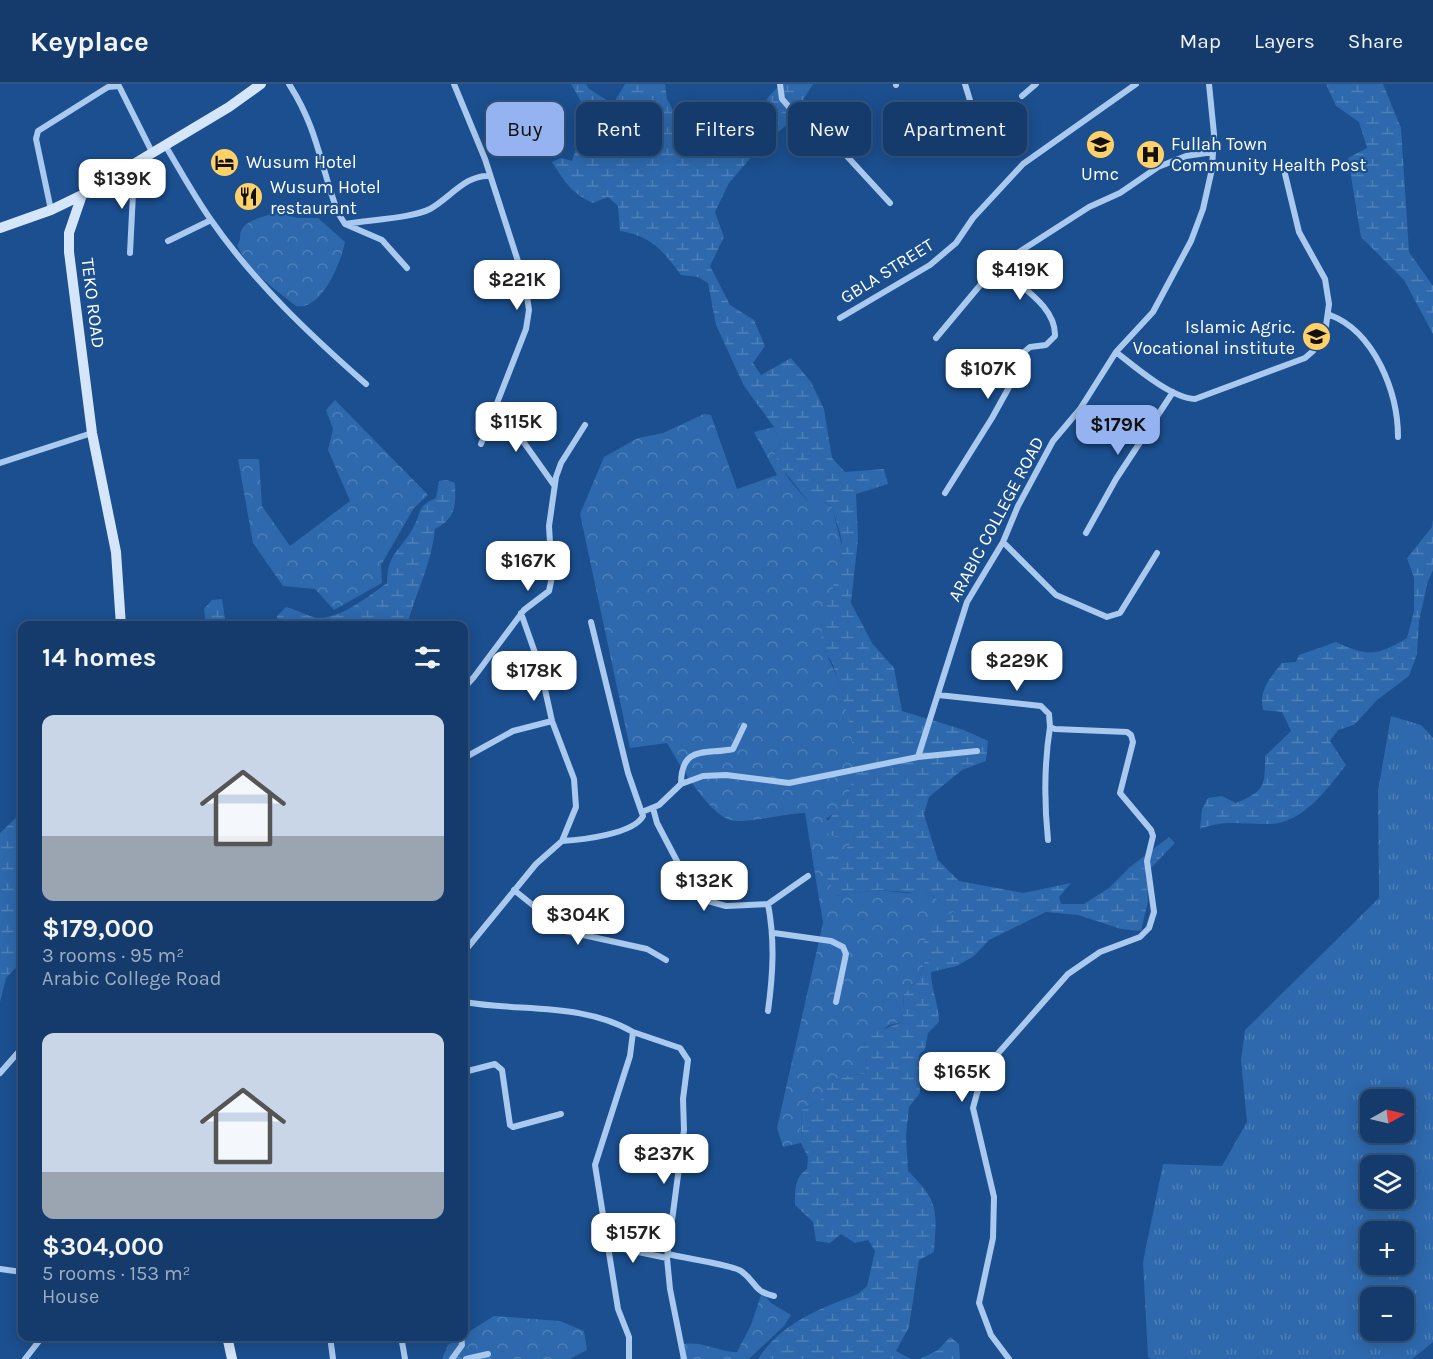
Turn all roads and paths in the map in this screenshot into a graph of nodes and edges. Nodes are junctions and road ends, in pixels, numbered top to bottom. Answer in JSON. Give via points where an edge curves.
{"nodes":[{"id":1,"x":261,"y":84,"type":"edge"},
{"id":2,"x":290,"y":84,"type":"edge"},
{"id":3,"x":454,"y":84,"type":"edge"},
{"id":4,"x":780,"y":84,"type":"edge"},
{"id":5,"x":965,"y":84,"type":"edge"},
{"id":6,"x":1036,"y":84,"type":"edge"},
{"id":7,"x":1136,"y":84,"type":"edge"},
{"id":8,"x":1209,"y":84,"type":"edge"},
{"id":9,"x":1022,"y":96,"type":"dead end"},
{"id":10,"x":970,"y":102,"type":"edge"},
{"id":11,"x":165,"y":145,"type":"junction"},
{"id":12,"x":152,"y":152,"type":"junction"},
{"id":13,"x":1213,"y":152,"type":"junction"},
{"id":14,"x":131,"y":165,"type":"junction"},
{"id":15,"x":1285,"y":174,"type":"dead end"},
{"id":16,"x":490,"y":176,"type":"junction"},
{"id":17,"x":82,"y":195,"type":"junction"},
{"id":18,"x":890,"y":203,"type":"dead end"},
{"id":19,"x":51,"y":210,"type":"junction"},
{"id":20,"x":211,"y":220,"type":"junction"},
{"id":21,"x":345,"y":224,"type":"junction"},
{"id":22,"x":0,"y":228,"type":"edge"},
{"id":23,"x":168,"y":241,"type":"dead end"},
{"id":24,"x":130,"y":253,"type":"dead end"},
{"id":25,"x":999,"y":266,"type":"junction"},
{"id":26,"x":407,"y":268,"type":"dead end"},
{"id":27,"x":1330,"y":315,"type":"junction"},
{"id":28,"x":840,"y":318,"type":"dead end"},
{"id":29,"x":936,"y":338,"type":"dead end"},
{"id":30,"x":1116,"y":352,"type":"junction"},
{"id":31,"x":366,"y":384,"type":"dead end"},
{"id":32,"x":1173,"y":392,"type":"junction"},
{"id":33,"x":498,"y":406,"type":"junction"},
{"id":34,"x":585,"y":425,"type":"dead end"},
{"id":35,"x":92,"y":433,"type":"junction"},
{"id":36,"x":1398,"y":436,"type":"dead end"},
{"id":37,"x":481,"y":444,"type":"dead end"},
{"id":38,"x":0,"y":463,"type":"edge"},
{"id":39,"x":554,"y":485,"type":"junction"},
{"id":40,"x":945,"y":493,"type":"dead end"},
{"id":41,"x":1086,"y":533,"type":"dead end"},
{"id":42,"x":1003,"y":542,"type":"junction"},
{"id":43,"x":1157,"y":552,"type":"dead end"},
{"id":44,"x":521,"y":613,"type":"junction"},
{"id":45,"x":121,"y":621,"type":"edge"},
{"id":46,"x":591,"y":622,"type":"dead end"},
{"id":47,"x":468,"y":684,"type":"edge"},
{"id":48,"x":938,"y":695,"type":"junction"},
{"id":49,"x":552,"y":721,"type":"junction"},
{"id":50,"x":744,"y":726,"type":"dead end"},
{"id":51,"x":1050,"y":727,"type":"junction"},
{"id":52,"x":977,"y":751,"type":"dead end"},
{"id":53,"x":468,"y":756,"type":"edge"},
{"id":54,"x":918,"y":757,"type":"junction"},
{"id":55,"x":681,"y":784,"type":"junction"},
{"id":56,"x":653,"y":808,"type":"junction"},
{"id":57,"x":642,"y":812,"type":"junction"},
{"id":58,"x":1048,"y":840,"type":"dead end"},
{"id":59,"x":562,"y":841,"type":"junction"},
{"id":60,"x":808,"y":876,"type":"dead end"},
{"id":61,"x":514,"y":890,"type":"junction"},
{"id":62,"x":768,"y":904,"type":"junction"},
{"id":63,"x":774,"y":933,"type":"junction"},
{"id":64,"x":468,"y":947,"type":"edge"},
{"id":65,"x":666,"y":960,"type":"dead end"},
{"id":66,"x":468,"y":1002,"type":"edge"},
{"id":67,"x":836,"y":1002,"type":"dead end"},
{"id":68,"x":768,"y":1011,"type":"dead end"},
{"id":69,"x":633,"y":1032,"type":"junction"},
{"id":70,"x":18,"y":1053,"type":"edge"},
{"id":71,"x":468,"y":1071,"type":"edge"},
{"id":72,"x":0,"y":1073,"type":"edge"},
{"id":73,"x":561,"y":1114,"type":"dead end"},
{"id":74,"x":607,"y":1242,"type":"junction"},
{"id":75,"x":668,"y":1256,"type":"junction"},
{"id":76,"x":0,"y":1269,"type":"edge"},
{"id":77,"x":18,"y":1271,"type":"edge"},
{"id":78,"x":774,"y":1296,"type":"dead end"},
{"id":79,"x":39,"y":1341,"type":"edge"},
{"id":80,"x":228,"y":1341,"type":"edge"},
{"id":81,"x":331,"y":1341,"type":"edge"},
{"id":82,"x":402,"y":1341,"type":"edge"},
{"id":83,"x":462,"y":1341,"type":"edge"},
{"id":84,"x":488,"y":1354,"type":"dead end"},
{"id":85,"x":25,"y":1359,"type":"edge"},
{"id":86,"x":232,"y":1359,"type":"edge"},
{"id":87,"x":333,"y":1359,"type":"edge"},
{"id":88,"x":405,"y":1359,"type":"edge"},
{"id":89,"x":452,"y":1359,"type":"edge"},
{"id":90,"x":466,"y":1359,"type":"edge"},
{"id":91,"x":629,"y":1359,"type":"edge"},
{"id":92,"x":684,"y":1359,"type":"edge"},
{"id":93,"x":1009,"y":1359,"type":"edge"}],
"edges":[{"from":1,"to":11,"type":"street"},
{"from":2,"to":21,"type":"street","via":[[307,112],[333,201]]},
{"from":3,"to":16,"type":"street"},
{"from":4,"to":18,"type":"street","via":[[782,99],[790,108],[844,153]]},
{"from":5,"to":10,"type":"street"},
{"from":6,"to":9,"type":"street"},
{"from":7,"to":28,"type":"street","name":"GBLA STREET","via":[[1023,164],[973,218],[956,243],[930,265]]},
{"from":8,"to":13,"type":"street","name":"ARABIC COLLEGE ROAD"},
{"from":11,"to":12,"type":"street"},
{"from":11,"to":20,"type":"street"},
{"from":12,"to":14,"type":"street"},
{"from":12,"to":19,"type":"street","via":[[119,86],[108,87],[38,131],[36,140]]},
{"from":13,"to":25,"type":"street","via":[[1158,166]]},
{"from":13,"to":30,"type":"street","name":"ARABIC COLLEGE ROAD","via":[[1203,209],[1180,264],[1153,312]]},
{"from":14,"to":17,"type":"street"},
{"from":14,"to":24,"type":"street","via":[[134,173]]},
{"from":15,"to":27,"type":"street","via":[[1299,232],[1325,279]]},
{"from":16,"to":21,"type":"street","via":[[467,181],[423,211]]},
{"from":16,"to":33,"type":"street","via":[[525,283],[529,310]]},
{"from":17,"to":19,"type":"street"},
{"from":17,"to":35,"type":"street","name":"TEKO ROAD","via":[[69,233],[69,252]]},
{"from":19,"to":22,"type":"street"},
{"from":20,"to":23,"type":"street"},
{"from":20,"to":31,"type":"street","via":[[276,299]]},
{"from":21,"to":26,"type":"street","via":[[382,240]]},
{"from":25,"to":29,"type":"street"},
{"from":25,"to":40,"type":"street","via":[[1047,311],[1056,325],[1055,336],[1046,345],[1024,352],[1018,371]]},
{"from":27,"to":32,"type":"street","via":[[1313,351],[1305,358],[1205,396],[1186,399]]},
{"from":27,"to":36,"type":"street","via":[[1357,334],[1378,361],[1396,400]]},
{"from":30,"to":32,"type":"street"},
{"from":30,"to":42,"type":"street","name":"ARABIC COLLEGE ROAD","via":[[1080,409],[1053,441]]},
{"from":32,"to":41,"type":"street"},
{"from":33,"to":37,"type":"street"},
{"from":33,"to":39,"type":"street"},
{"from":34,"to":39,"type":"street","via":[[561,463]]},
{"from":35,"to":38,"type":"street"},
{"from":35,"to":45,"type":"street","name":"TEKO ROAD","via":[[116,552]]},
{"from":39,"to":44,"type":"street","via":[[549,526],[552,583],[545,596]]},
{"from":42,"to":43,"type":"street","via":[[1056,595],[1107,617],[1120,613]]},
{"from":42,"to":48,"type":"street","name":"ARABIC COLLEGE ROAD","via":[[967,602]]},
{"from":44,"to":47,"type":"street"},
{"from":44,"to":49,"type":"street","via":[[540,667]]},
{"from":46,"to":57,"type":"street","via":[[628,773]]},
{"from":48,"to":51,"type":"street","via":[[1041,706],[1049,714]]},
{"from":48,"to":54,"type":"street","name":"ARABIC COLLEGE ROAD"},
{"from":49,"to":53,"type":"street","via":[[513,731]]},
{"from":49,"to":59,"type":"street","via":[[577,796]]},
{"from":50,"to":55,"type":"street","via":[[733,749],[697,753],[687,761]]},
{"from":51,"to":58,"type":"street","via":[[1044,806]]},
{"from":51,"to":93,"type":"street","via":[[1131,735],[1120,793],[1152,830],[1147,861],[1154,912],[1140,937],[1100,951],[1068,974],[994,1058],[977,1093],[974,1119],[994,1197],[993,1238],[980,1303],[991,1335]]},
{"from":52,"to":54,"type":"street"},
{"from":54,"to":55,"type":"street","via":[[789,783],[726,775],[704,776]]},
{"from":55,"to":56,"type":"street"},
{"from":56,"to":57,"type":"street"},
{"from":56,"to":62,"type":"street","via":[[689,884],[700,896],[718,905]]},
{"from":57,"to":59,"type":"street","via":[[641,821],[615,833]]},
{"from":59,"to":61,"type":"street"},
{"from":60,"to":62,"type":"street"},
{"from":61,"to":64,"type":"street"},
{"from":61,"to":65,"type":"street","via":[[565,931],[647,949]]},
{"from":62,"to":63,"type":"street"},
{"from":63,"to":67,"type":"street","via":[[831,941],[843,947],[846,954]]},
{"from":63,"to":68,"type":"street"},
{"from":66,"to":69,"type":"street","via":[[574,1011],[611,1020]]},
{"from":69,"to":74,"type":"street","via":[[630,1056],[595,1165]]},
{"from":69,"to":75,"type":"street","via":[[680,1048],[688,1060],[684,1130]]},
{"from":70,"to":72,"type":"street"},
{"from":71,"to":73,"type":"street","via":[[500,1066],[513,1127]]},
{"from":74,"to":75,"type":"street"},
{"from":74,"to":91,"type":"street","via":[[618,1309],[629,1337]]},
{"from":75,"to":78,"type":"street","via":[[729,1266],[741,1271],[760,1293]]},
{"from":75,"to":92,"type":"street","via":[[670,1289]]},
{"from":76,"to":77,"type":"street"},
{"from":79,"to":85,"type":"street"},
{"from":80,"to":86,"type":"street"},
{"from":81,"to":87,"type":"street"},
{"from":82,"to":88,"type":"street"},
{"from":83,"to":89,"type":"street"},
{"from":84,"to":90,"type":"street"}]}
